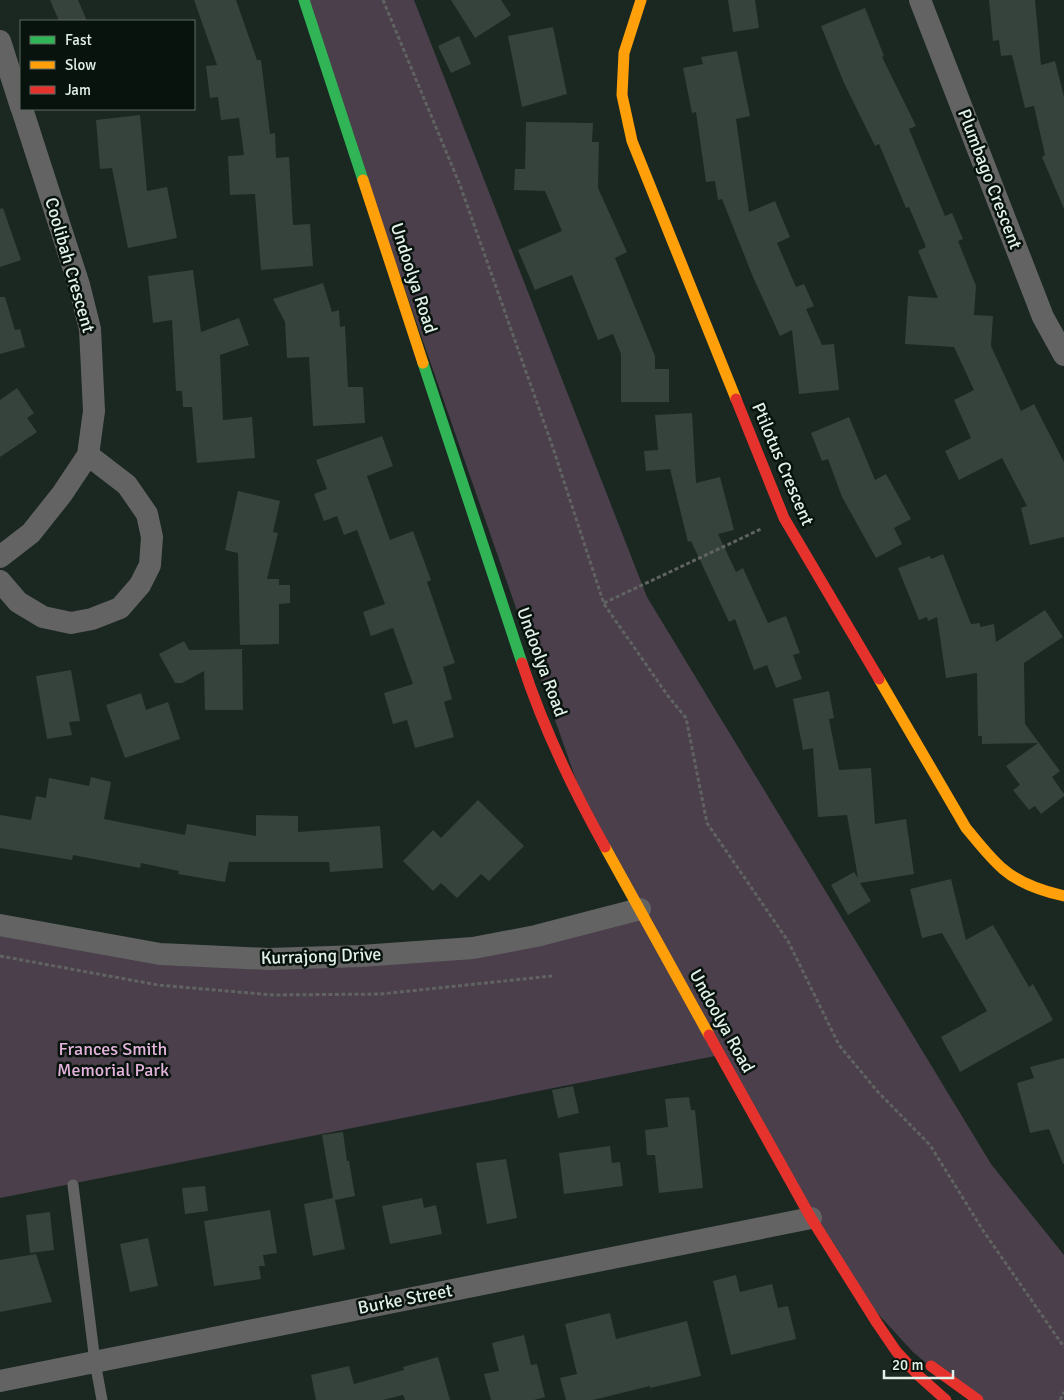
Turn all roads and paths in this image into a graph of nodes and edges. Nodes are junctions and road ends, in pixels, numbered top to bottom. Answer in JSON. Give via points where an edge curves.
{"nodes":[{"id":1,"x":304,"y":0,"type":"edge"},
{"id":2,"x":383,"y":0,"type":"edge"},
{"id":3,"x":920,"y":0,"type":"edge"},
{"id":4,"x":635,"y":2,"type":"edge"},
{"id":5,"x":0,"y":41,"type":"edge"},
{"id":6,"x":20,"y":102,"type":"edge"},
{"id":7,"x":23,"y":110,"type":"edge"},
{"id":8,"x":1064,"y":355,"type":"edge"},
{"id":9,"x":88,"y":455,"type":"junction"},
{"id":10,"x":784,"y":518,"type":"junction"},
{"id":11,"x":0,"y":557,"type":"edge"},
{"id":12,"x":0,"y":581,"type":"edge"},
{"id":13,"x":604,"y":604,"type":"junction"},
{"id":14,"x":1064,"y":896,"type":"edge"},
{"id":15,"x":640,"y":909,"type":"junction"},
{"id":16,"x":0,"y":925,"type":"edge"},
{"id":17,"x":73,"y":1185,"type":"dead end"},
{"id":18,"x":810,"y":1218,"type":"junction"},
{"id":19,"x":855,"y":1289,"type":"junction"},
{"id":20,"x":900,"y":1338,"type":"dead end"},
{"id":21,"x":1064,"y":1348,"type":"edge"},
{"id":22,"x":920,"y":1358,"type":"dead end"},
{"id":23,"x":95,"y":1362,"type":"junction"},
{"id":24,"x":0,"y":1381,"type":"edge"},
{"id":25,"x":1064,"y":1392,"type":"edge"},
{"id":26,"x":102,"y":1400,"type":"edge"},
{"id":27,"x":946,"y":1400,"type":"edge"},
{"id":28,"x":978,"y":1400,"type":"edge"},
{"id":29,"x":1060,"y":1400,"type":"edge"}],
"edges":[{"from":1,"to":15,"type":"main road","name":"Undoolya Road","via":[[528,682],[557,753],[590,820]]},
{"from":2,"to":13,"type":"path","via":[[460,185]]},
{"from":3,"to":8,"type":"street","name":"Plumbago Crescent","via":[[1043,317]]},
{"from":4,"to":10,"type":"main road","name":"Ptilotus Crescent","via":[[624,53],[622,95],[632,141]]},
{"from":5,"to":6,"type":"street","name":"Coolibah Crescent"},
{"from":7,"to":9,"type":"street","name":"Coolibah Crescent","via":[[90,329],[94,411]]},
{"from":9,"to":11,"type":"street","name":"Coolibah Crescent","via":[[31,533]]},
{"from":9,"to":12,"type":"street","via":[[127,485],[147,514],[152,537],[150,565],[140,585],[120,608],[71,623],[43,618],[18,602]]},
{"from":10,"to":13,"type":"path"},
{"from":10,"to":14,"type":"main road","name":"Ptilotus Crescent","via":[[966,828],[1003,869],[1044,891]]},
{"from":13,"to":21,"type":"path","via":[[686,718],[708,823],[788,941],[839,1045],[878,1092],[930,1145],[984,1232]]},
{"from":15,"to":16,"type":"street","name":"Kurrajong Drive","via":[[536,936],[473,948],[269,959],[160,954]]},
{"from":15,"to":18,"type":"main road","name":"Undoolya Road"},
{"from":17,"to":23,"type":"lane"},
{"from":18,"to":19,"type":"main road","name":"Undoolya Road"},
{"from":18,"to":23,"type":"street","name":"Burke Street"},
{"from":19,"to":20,"type":"main road","name":"Undoolya Road"},
{"from":19,"to":27,"type":"main road","name":"Undoolya Road","via":[[896,1351]]},
{"from":22,"to":28,"type":"main road"},
{"from":23,"to":24,"type":"street","name":"Burke Street"},
{"from":23,"to":26,"type":"lane"},
{"from":25,"to":29,"type":"path"}]}
